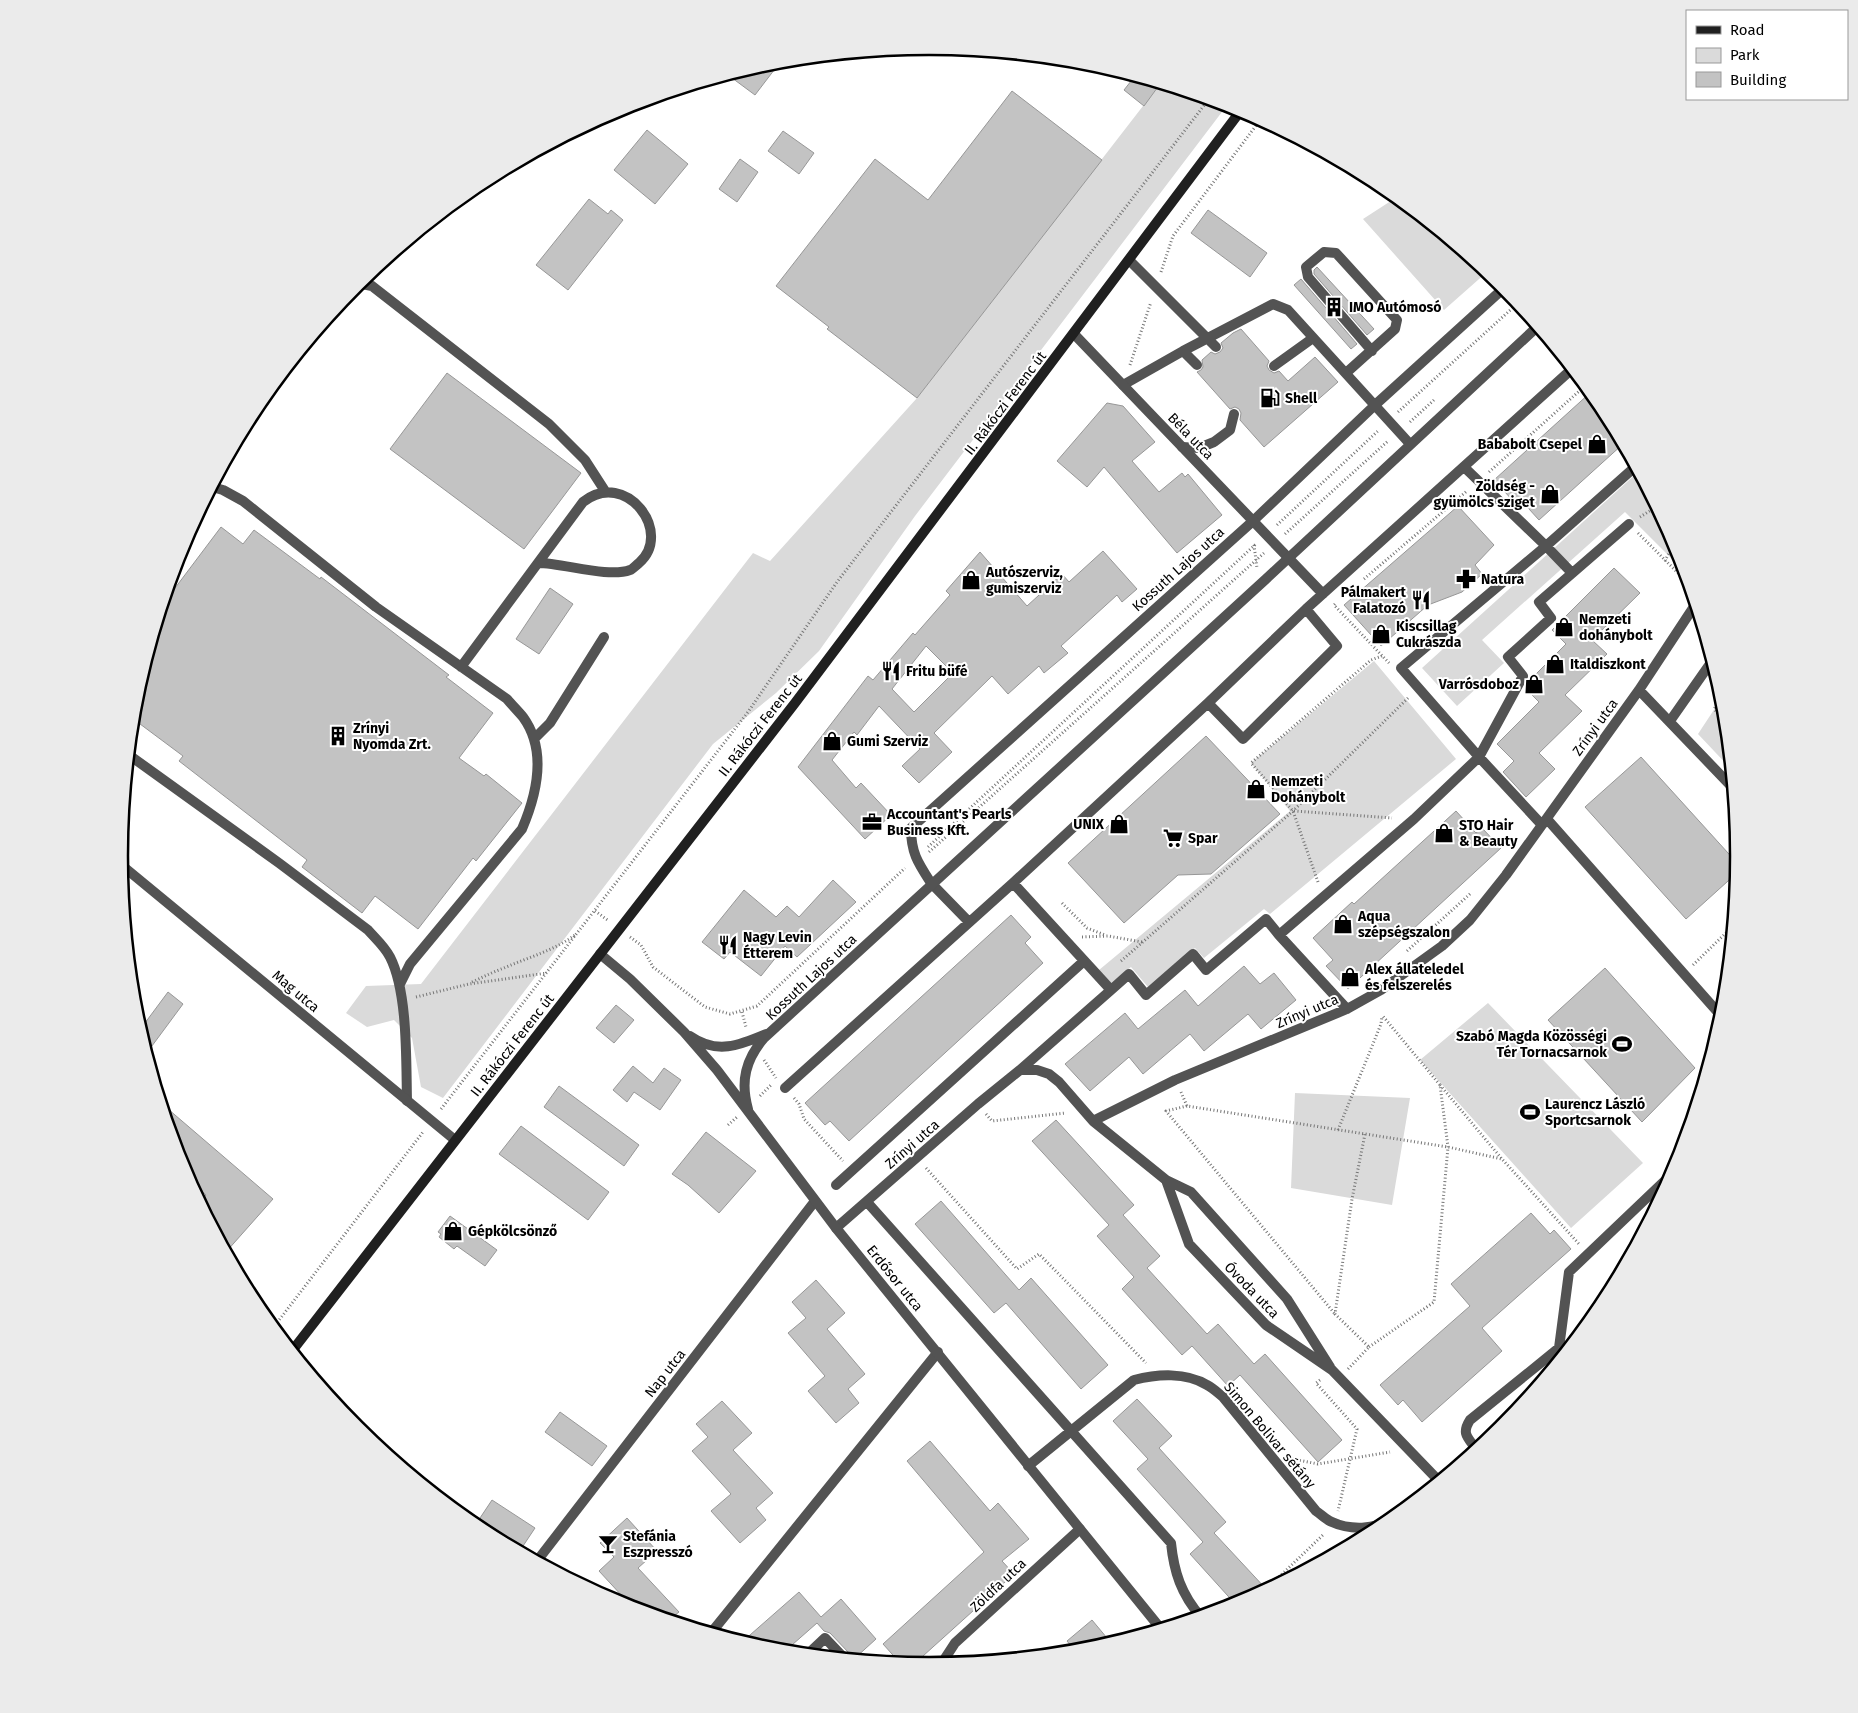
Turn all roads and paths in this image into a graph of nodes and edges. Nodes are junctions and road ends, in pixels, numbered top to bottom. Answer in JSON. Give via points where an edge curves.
{"nodes":[{"id":1,"x":1205,"y":105,"type":"edge"},
{"id":2,"x":1237,"y":116,"type":"edge"},
{"id":3,"x":1257,"y":126,"type":"edge"},
{"id":4,"x":1129,"y":260,"type":"junction"},
{"id":5,"x":367,"y":285,"type":"edge"},
{"id":6,"x":1156,"y":286,"type":"junction"},
{"id":7,"x":1499,"y":293,"type":"edge"},
{"id":8,"x":1534,"y":330,"type":"edge"},
{"id":9,"x":1074,"y":334,"type":"junction"},
{"id":10,"x":1207,"y":338,"type":"junction"},
{"id":11,"x":1313,"y":338,"type":"junction"},
{"id":12,"x":1216,"y":347,"type":"dead end"},
{"id":13,"x":1183,"y":351,"type":"junction"},
{"id":14,"x":1372,"y":351,"type":"junction"},
{"id":15,"x":1197,"y":365,"type":"dead end"},
{"id":16,"x":1274,"y":366,"type":"dead end"},
{"id":17,"x":1346,"y":373,"type":"junction"},
{"id":18,"x":1568,"y":373,"type":"edge"},
{"id":19,"x":1123,"y":385,"type":"junction"},
{"id":20,"x":1580,"y":390,"type":"edge"},
{"id":21,"x":1375,"y":405,"type":"junction"},
{"id":22,"x":1234,"y":414,"type":"dead end"},
{"id":23,"x":1410,"y":444,"type":"junction"},
{"id":24,"x":1182,"y":447,"type":"junction"},
{"id":25,"x":1464,"y":467,"type":"junction"},
{"id":26,"x":1631,"y":471,"type":"edge"},
{"id":27,"x":1479,"y":481,"type":"junction"},
{"id":28,"x":217,"y":488,"type":"edge"},
{"id":29,"x":605,"y":491,"type":"junction"},
{"id":30,"x":1253,"y":521,"type":"junction"},
{"id":31,"x":1628,"y":524,"type":"joint"},
{"id":32,"x":1284,"y":534,"type":"dead end"},
{"id":33,"x":1266,"y":535,"type":"junction"},
{"id":34,"x":1275,"y":544,"type":"junction"},
{"id":35,"x":1546,"y":546,"type":"junction"},
{"id":36,"x":1669,"y":551,"type":"edge"},
{"id":37,"x":1288,"y":557,"type":"junction"},
{"id":38,"x":1665,"y":561,"type":"junction"},
{"id":39,"x":538,"y":563,"type":"junction"},
{"id":40,"x":1572,"y":573,"type":"junction"},
{"id":41,"x":1678,"y":574,"type":"edge"},
{"id":42,"x":1363,"y":580,"type":"dead end"},
{"id":43,"x":1323,"y":594,"type":"junction"},
{"id":44,"x":1341,"y":599,"type":"dead end"},
{"id":45,"x":1306,"y":609,"type":"junction"},
{"id":46,"x":1691,"y":610,"type":"edge"},
{"id":47,"x":604,"y":637,"type":"dead end"},
{"id":48,"x":1382,"y":656,"type":"junction"},
{"id":49,"x":461,"y":667,"type":"junction"},
{"id":50,"x":1401,"y":668,"type":"junction"},
{"id":51,"x":1707,"y":668,"type":"edge"},
{"id":52,"x":1418,"y":688,"type":"junction"},
{"id":53,"x":1639,"y":690,"type":"junction"},
{"id":54,"x":1208,"y":703,"type":"junction"},
{"id":55,"x":1670,"y":721,"type":"junction"},
{"id":56,"x":534,"y":739,"type":"junction"},
{"id":57,"x":1479,"y":757,"type":"junction"},
{"id":58,"x":133,"y":758,"type":"edge"},
{"id":59,"x":1727,"y":783,"type":"edge"},
{"id":60,"x":1293,"y":811,"type":"junction"},
{"id":61,"x":1414,"y":819,"type":"junction"},
{"id":62,"x":1544,"y":822,"type":"junction"},
{"id":63,"x":915,"y":859,"type":"junction"},
{"id":64,"x":128,"y":870,"type":"edge"},
{"id":65,"x":932,"y":883,"type":"junction"},
{"id":66,"x":1012,"y":883,"type":"junction"},
{"id":67,"x":1475,"y":889,"type":"dead end"},
{"id":68,"x":1323,"y":897,"type":"junction"},
{"id":69,"x":1062,"y":903,"type":"dead end"},
{"id":70,"x":595,"y":912,"type":"junction"},
{"id":71,"x":969,"y":922,"type":"junction"},
{"id":72,"x":620,"y":929,"type":"junction"},
{"id":73,"x":580,"y":931,"type":"junction"},
{"id":74,"x":1727,"y":932,"type":"edge"},
{"id":75,"x":1279,"y":934,"type":"junction"},
{"id":76,"x":1108,"y":936,"type":"junction"},
{"id":77,"x":1063,"y":938,"type":"junction"},
{"id":78,"x":1143,"y":942,"type":"junction"},
{"id":79,"x":600,"y":954,"type":"junction"},
{"id":80,"x":1401,"y":956,"type":"dead end"},
{"id":81,"x":1084,"y":961,"type":"junction"},
{"id":82,"x":547,"y":973,"type":"junction"},
{"id":83,"x":1683,"y":974,"type":"junction"},
{"id":84,"x":1100,"y":979,"type":"junction"},
{"id":85,"x":400,"y":984,"type":"junction"},
{"id":86,"x":469,"y":984,"type":"junction"},
{"id":87,"x":1111,"y":990,"type":"junction"},
{"id":88,"x":401,"y":1000,"type":"junction"},
{"id":89,"x":1347,"y":1009,"type":"junction"},
{"id":90,"x":1716,"y":1010,"type":"edge"},
{"id":91,"x":774,"y":1030,"type":"junction"},
{"id":92,"x":684,"y":1032,"type":"junction"},
{"id":93,"x":756,"y":1048,"type":"junction"},
{"id":94,"x":1020,"y":1070,"type":"junction"},
{"id":95,"x":1176,"y":1080,"type":"junction"},
{"id":96,"x":1440,"y":1085,"type":"junction"},
{"id":97,"x":785,"y":1088,"type":"junction"},
{"id":98,"x":408,"y":1101,"type":"junction"},
{"id":99,"x":978,"y":1104,"type":"junction"},
{"id":100,"x":1187,"y":1106,"type":"junction"},
{"id":101,"x":748,"y":1109,"type":"junction"},
{"id":102,"x":1086,"y":1111,"type":"junction"},
{"id":103,"x":432,"y":1121,"type":"junction"},
{"id":104,"x":1092,"y":1121,"type":"junction"},
{"id":105,"x":1338,"y":1130,"type":"junction"},
{"id":106,"x":1365,"y":1134,"type":"junction"},
{"id":107,"x":455,"y":1140,"type":"junction"},
{"id":108,"x":1448,"y":1147,"type":"junction"},
{"id":109,"x":917,"y":1158,"type":"junction"},
{"id":110,"x":1502,"y":1160,"type":"junction"},
{"id":111,"x":852,"y":1170,"type":"junction"},
{"id":112,"x":1166,"y":1180,"type":"junction"},
{"id":113,"x":836,"y":1185,"type":"dead end"},
{"id":114,"x":1659,"y":1186,"type":"edge"},
{"id":115,"x":815,"y":1201,"type":"junction"},
{"id":116,"x":866,"y":1202,"type":"junction"},
{"id":117,"x":836,"y":1228,"type":"junction"},
{"id":118,"x":1588,"y":1254,"type":"junction"},
{"id":119,"x":1335,"y":1314,"type":"junction"},
{"id":120,"x":277,"y":1322,"type":"edge"},
{"id":121,"x":295,"y":1347,"type":"edge"},
{"id":122,"x":1369,"y":1347,"type":"junction"},
{"id":123,"x":1562,"y":1347,"type":"edge"},
{"id":124,"x":938,"y":1352,"type":"junction"},
{"id":125,"x":1555,"y":1356,"type":"edge"},
{"id":126,"x":1332,"y":1370,"type":"junction"},
{"id":127,"x":1158,"y":1376,"type":"junction"},
{"id":128,"x":1340,"y":1378,"type":"junction"},
{"id":129,"x":1072,"y":1430,"type":"junction"},
{"id":130,"x":1473,"y":1444,"type":"edge"},
{"id":131,"x":1408,"y":1448,"type":"junction"},
{"id":132,"x":1268,"y":1453,"type":"junction"},
{"id":133,"x":1350,"y":1458,"type":"junction"},
{"id":134,"x":1028,"y":1466,"type":"junction"},
{"id":135,"x":1436,"y":1477,"type":"edge"},
{"id":136,"x":1335,"y":1524,"type":"junction"},
{"id":137,"x":1369,"y":1526,"type":"edge"},
{"id":138,"x":1080,"y":1529,"type":"junction"},
{"id":139,"x":539,"y":1557,"type":"edge"},
{"id":140,"x":1279,"y":1577,"type":"dead end"},
{"id":141,"x":1197,"y":1611,"type":"edge"},
{"id":142,"x":1157,"y":1624,"type":"edge"},
{"id":143,"x":715,"y":1629,"type":"edge"},
{"id":144,"x":813,"y":1649,"type":"edge"},
{"id":145,"x":839,"y":1652,"type":"edge"},
{"id":146,"x":946,"y":1657,"type":"edge"}],
"edges":[{"from":1,"to":70,"type":"path","via":[[843,574],[748,712]]},
{"from":2,"to":4,"type":"main road","name":"II. Rákóczi Ferenc út"},
{"from":3,"to":6,"type":"path","via":[[1173,236]]},
{"from":4,"to":6,"type":"street"},
{"from":4,"to":9,"type":"main road","name":"II. Rákóczi Ferenc út"},
{"from":5,"to":29,"type":"street","via":[[549,424],[586,460]]},
{"from":6,"to":10,"type":"street"},
{"from":6,"to":19,"type":"path"},
{"from":7,"to":21,"type":"street","name":"Kossuth Lajos utca"},
{"from":8,"to":23,"type":"street","name":"Kossuth Lajos utca"},
{"from":9,"to":19,"type":"street","name":"Béla utca"},
{"from":9,"to":72,"type":"main road","name":"II. Rákóczi Ferenc út"},
{"from":10,"to":11,"type":"street","via":[[1273,304],[1288,310]]},
{"from":10,"to":12,"type":"street"},
{"from":10,"to":13,"type":"street"},
{"from":11,"to":16,"type":"street"},
{"from":11,"to":17,"type":"street"},
{"from":13,"to":15,"type":"street"},
{"from":13,"to":19,"type":"street"},
{"from":14,"to":14,"type":"street","via":[[1396,329],[1397,320],[1336,252],[1324,252],[1306,267],[1308,277]]},
{"from":14,"to":17,"type":"street"},
{"from":17,"to":21,"type":"street"},
{"from":18,"to":25,"type":"street"},
{"from":19,"to":24,"type":"street","name":"Béla utca"},
{"from":20,"to":27,"type":"path"},
{"from":21,"to":23,"type":"street"},
{"from":21,"to":30,"type":"street","name":"Kossuth Lajos utca"},
{"from":22,"to":24,"type":"street","via":[[1230,430],[1214,442],[1199,448]]},
{"from":23,"to":37,"type":"street","name":"Kossuth Lajos utca"},
{"from":24,"to":30,"type":"street","name":"Béla utca"},
{"from":25,"to":27,"type":"street"},
{"from":25,"to":43,"type":"street"},
{"from":26,"to":35,"type":"street"},
{"from":27,"to":35,"type":"street"},
{"from":27,"to":42,"type":"path"},
{"from":28,"to":49,"type":"street","via":[[243,501],[376,607]]},
{"from":29,"to":39,"type":"street","via":[[583,502]]},
{"from":29,"to":39,"type":"street","via":[[631,499],[645,512],[651,528],[644,559],[630,570],[615,572]]},
{"from":30,"to":33,"type":"street","name":"Béla utca"},
{"from":30,"to":63,"type":"street","name":"Kossuth Lajos utca","via":[[911,828]]},
{"from":31,"to":38,"type":"path"},
{"from":31,"to":40,"type":"street"},
{"from":32,"to":34,"type":"path"},
{"from":33,"to":34,"type":"street","name":"Béla utca"},
{"from":33,"to":63,"type":"path"},
{"from":34,"to":37,"type":"street","name":"Béla utca"},
{"from":34,"to":63,"type":"path","via":[[933,850]]},
{"from":35,"to":40,"type":"street"},
{"from":35,"to":50,"type":"street"},
{"from":36,"to":38,"type":"path"},
{"from":37,"to":43,"type":"street","name":"Béla utca"},
{"from":37,"to":65,"type":"street","name":"Kossuth Lajos utca"},
{"from":38,"to":41,"type":"path"},
{"from":39,"to":49,"type":"street"},
{"from":40,"to":57,"type":"street","via":[[1539,602],[1551,618],[1508,657],[1523,676]]},
{"from":43,"to":45,"type":"street"},
{"from":44,"to":48,"type":"path","via":[[1334,605]]},
{"from":45,"to":54,"type":"street"},
{"from":45,"to":54,"type":"street","via":[[1337,646],[1243,739]]},
{"from":46,"to":53,"type":"street","name":"Zrínyi utca"},
{"from":47,"to":56,"type":"street","via":[[550,723]]},
{"from":48,"to":50,"type":"path","via":[[1390,665]]},
{"from":48,"to":60,"type":"path","via":[[1371,660],[1251,763]]},
{"from":49,"to":56,"type":"street","via":[[507,700],[523,717]]},
{"from":50,"to":52,"type":"street"},
{"from":51,"to":55,"type":"street"},
{"from":52,"to":57,"type":"street"},
{"from":52,"to":60,"type":"path"},
{"from":53,"to":55,"type":"street"},
{"from":53,"to":62,"type":"street","name":"Zrínyi utca"},
{"from":54,"to":66,"type":"street"},
{"from":55,"to":59,"type":"street"},
{"from":56,"to":85,"type":"street","via":[[538,764],[536,787],[531,810],[522,829],[410,964]]},
{"from":57,"to":61,"type":"street"},
{"from":57,"to":62,"type":"street"},
{"from":58,"to":85,"type":"street","via":[[368,930],[389,956]]},
{"from":60,"to":61,"type":"path"},
{"from":60,"to":68,"type":"path"},
{"from":60,"to":78,"type":"path"},
{"from":61,"to":68,"type":"street"},
{"from":62,"to":83,"type":"street"},
{"from":62,"to":89,"type":"street","name":"Zrínyi utca","via":[[1470,920],[1406,973]]},
{"from":63,"to":65,"type":"street","name":"Kossuth Lajos utca"},
{"from":63,"to":72,"type":"path","via":[[757,1006],[742,1012],[730,1014],[705,1007],[653,967],[641,944]]},
{"from":64,"to":98,"type":"street","name":"Mag utca"},
{"from":65,"to":71,"type":"street"},
{"from":65,"to":91,"type":"street","name":"Kossuth Lajos utca"},
{"from":66,"to":71,"type":"street"},
{"from":66,"to":77,"type":"street"},
{"from":67,"to":80,"type":"path"},
{"from":68,"to":75,"type":"street"},
{"from":69,"to":76,"type":"path","via":[[1087,928]]},
{"from":70,"to":72,"type":"path"},
{"from":70,"to":73,"type":"path"},
{"from":71,"to":97,"type":"street"},
{"from":72,"to":79,"type":"main road","name":"II. Rákóczi Ferenc út"},
{"from":73,"to":82,"type":"path"},
{"from":73,"to":86,"type":"path","via":[[551,950]]},
{"from":74,"to":83,"type":"path"},
{"from":75,"to":87,"type":"street","name":"Zrínyi utca","via":[[1266,919],[1206,970],[1193,954],[1146,995],[1128,974]]},
{"from":75,"to":89,"type":"street"},
{"from":76,"to":77,"type":"path"},
{"from":76,"to":78,"type":"path"},
{"from":77,"to":81,"type":"street"},
{"from":78,"to":84,"type":"path"},
{"from":79,"to":92,"type":"street","name":"Erdősor utca"},
{"from":79,"to":107,"type":"main road","name":"II. Rákóczi Ferenc út"},
{"from":81,"to":84,"type":"street"},
{"from":81,"to":111,"type":"street"},
{"from":82,"to":86,"type":"path"},
{"from":82,"to":103,"type":"path"},
{"from":83,"to":90,"type":"street"},
{"from":84,"to":87,"type":"street"},
{"from":85,"to":88,"type":"street"},
{"from":86,"to":88,"type":"path"},
{"from":87,"to":94,"type":"street","name":"Zrínyi utca"},
{"from":88,"to":98,"type":"street"},
{"from":89,"to":95,"type":"street","name":"Zrínyi utca"},
{"from":91,"to":92,"type":"street","via":[[750,1041],[720,1047],[694,1039]]},
{"from":91,"to":93,"type":"street","name":"Kossuth Lajos utca"},
{"from":92,"to":101,"type":"street","name":"Erdősor utca"},
{"from":93,"to":97,"type":"path"},
{"from":93,"to":101,"type":"street","name":"Kossuth Lajos utca","via":[[744,1077]]},
{"from":94,"to":99,"type":"street","name":"Zrínyi utca"},
{"from":94,"to":102,"type":"street","via":[[1049,1074]]},
{"from":95,"to":100,"type":"path"},
{"from":95,"to":104,"type":"street","name":"Zrínyi utca"},
{"from":96,"to":105,"type":"path","via":[[1382,1015]]},
{"from":96,"to":108,"type":"path"},
{"from":96,"to":110,"type":"path"},
{"from":97,"to":111,"type":"path","via":[[799,1104],[804,1119]]},
{"from":98,"to":103,"type":"street","name":"Mag utca"},
{"from":99,"to":102,"type":"path","via":[[992,1121]]},
{"from":99,"to":109,"type":"street","name":"Zrínyi utca"},
{"from":100,"to":105,"type":"path"},
{"from":100,"to":119,"type":"path","via":[[1166,1111]]},
{"from":101,"to":115,"type":"street","name":"Erdősor utca"},
{"from":102,"to":104,"type":"street"},
{"from":103,"to":107,"type":"street","name":"Mag utca"},
{"from":103,"to":120,"type":"path"},
{"from":104,"to":112,"type":"street"},
{"from":105,"to":106,"type":"path"},
{"from":106,"to":108,"type":"path"},
{"from":106,"to":119,"type":"path"},
{"from":107,"to":121,"type":"main road","name":"II. Rákóczi Ferenc út"},
{"from":108,"to":110,"type":"path"},
{"from":108,"to":122,"type":"path","via":[[1434,1302]]},
{"from":109,"to":116,"type":"street","name":"Zrínyi utca"},
{"from":109,"to":127,"type":"path","via":[[1017,1269],[1039,1254]]},
{"from":110,"to":118,"type":"path"},
{"from":111,"to":113,"type":"street"},
{"from":112,"to":126,"type":"street","via":[[1191,1192],[1287,1299]]},
{"from":112,"to":126,"type":"street","name":"Óvoda utca","via":[[1189,1244],[1266,1325]]},
{"from":114,"to":118,"type":"street"},
{"from":115,"to":117,"type":"street","name":"Erdősor utca"},
{"from":115,"to":139,"type":"street","name":"Nap utca"},
{"from":116,"to":117,"type":"street","name":"Zrínyi utca"},
{"from":116,"to":129,"type":"street"},
{"from":117,"to":124,"type":"street","name":"Erdősor utca"},
{"from":118,"to":123,"type":"street","via":[[1569,1272]]},
{"from":119,"to":122,"type":"path"},
{"from":122,"to":128,"type":"path"},
{"from":124,"to":134,"type":"street","name":"Erdősor utca"},
{"from":124,"to":143,"type":"street"},
{"from":125,"to":130,"type":"street","via":[[1470,1420],[1466,1433]]},
{"from":126,"to":128,"type":"street","name":"Óvoda utca"},
{"from":126,"to":133,"type":"path","via":[[1316,1383],[1357,1429]]},
{"from":127,"to":129,"type":"street","name":"Simon Bolivar sétány","via":[[1134,1380]]},
{"from":127,"to":132,"type":"street","name":"Simon Bolivar sétány","via":[[1191,1378],[1208,1385],[1223,1397]]},
{"from":128,"to":131,"type":"street","name":"Óvoda utca"},
{"from":129,"to":134,"type":"street","name":"Simon Bolivar sétány"},
{"from":129,"to":141,"type":"street","via":[[1171,1543],[1179,1584]]},
{"from":131,"to":133,"type":"path"},
{"from":131,"to":135,"type":"street","name":"Óvoda utca"},
{"from":132,"to":133,"type":"path","via":[[1318,1464]]},
{"from":132,"to":136,"type":"street","name":"Simon Bolivar sétány","via":[[1316,1511]]},
{"from":133,"to":136,"type":"path"},
{"from":134,"to":138,"type":"street","name":"Erdősor utca"},
{"from":136,"to":137,"type":"street","name":"Simon Bolivar sétány","via":[[1349,1528]]},
{"from":136,"to":140,"type":"path"},
{"from":138,"to":142,"type":"street","name":"Erdősor utca"},
{"from":138,"to":146,"type":"street","name":"Zöldfa utca","via":[[955,1643]]},
{"from":144,"to":145,"type":"street","via":[[825,1638]]}]}
